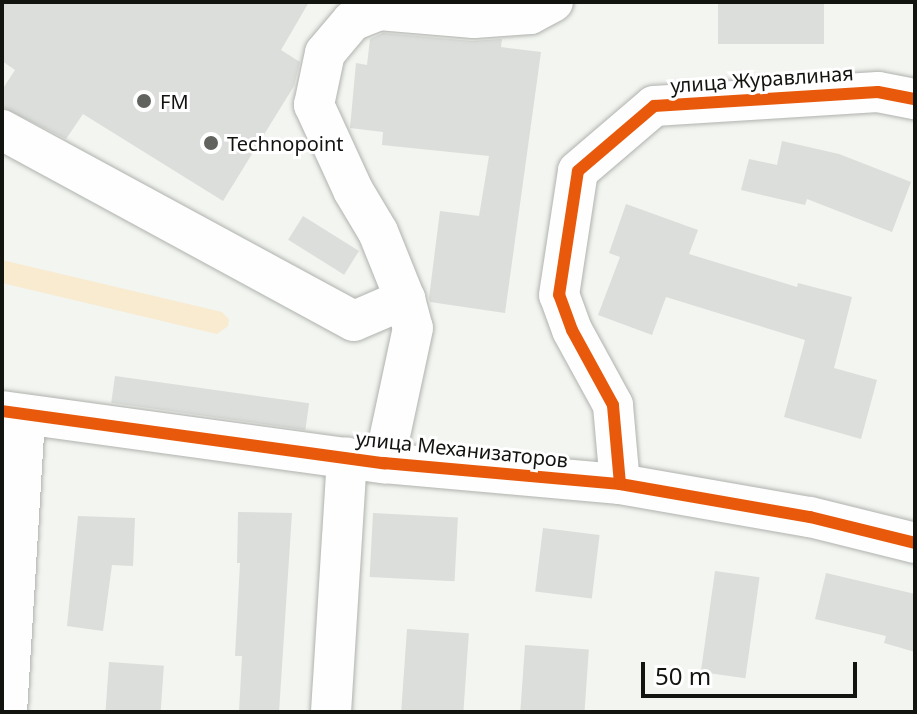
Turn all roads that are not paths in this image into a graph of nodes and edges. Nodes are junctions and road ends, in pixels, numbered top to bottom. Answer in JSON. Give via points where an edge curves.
{"nodes":[{"id":1,"x":553,"y":2,"type":"edge"},
{"id":2,"x":915,"y":99,"type":"edge"},
{"id":3,"x":2,"y":130,"type":"edge"},
{"id":4,"x":405,"y":299,"type":"junction"},
{"id":5,"x":14,"y":413,"type":"edge"},
{"id":6,"x":366,"y":460,"type":"junction"},
{"id":7,"x":620,"y":484,"type":"junction"},
{"id":8,"x":915,"y":543,"type":"edge"},
{"id":9,"x":7,"y":712,"type":"edge"},
{"id":10,"x":331,"y":712,"type":"edge"}],
"edges":[{"from":1,"to":4,"type":"street","via":[[530,14],[474,18],[379,10],[352,21],[325,53],[314,105],[378,232]]},
{"from":2,"to":7,"type":"street","name":"улица Журавлиная","via":[[878,92],[654,106],[578,171],[559,295],[613,405]]},
{"from":3,"to":4,"type":"street","via":[[354,321]]},
{"from":4,"to":6,"type":"street","via":[[413,328]]},
{"from":5,"to":6,"type":"street","name":"улица Механизаторов"},
{"from":5,"to":9,"type":"street"},
{"from":6,"to":7,"type":"street","name":"улица Механизаторов"},
{"from":6,"to":10,"type":"street"},
{"from":7,"to":8,"type":"street","name":"улица Механизаторов","via":[[810,517]]}]}
